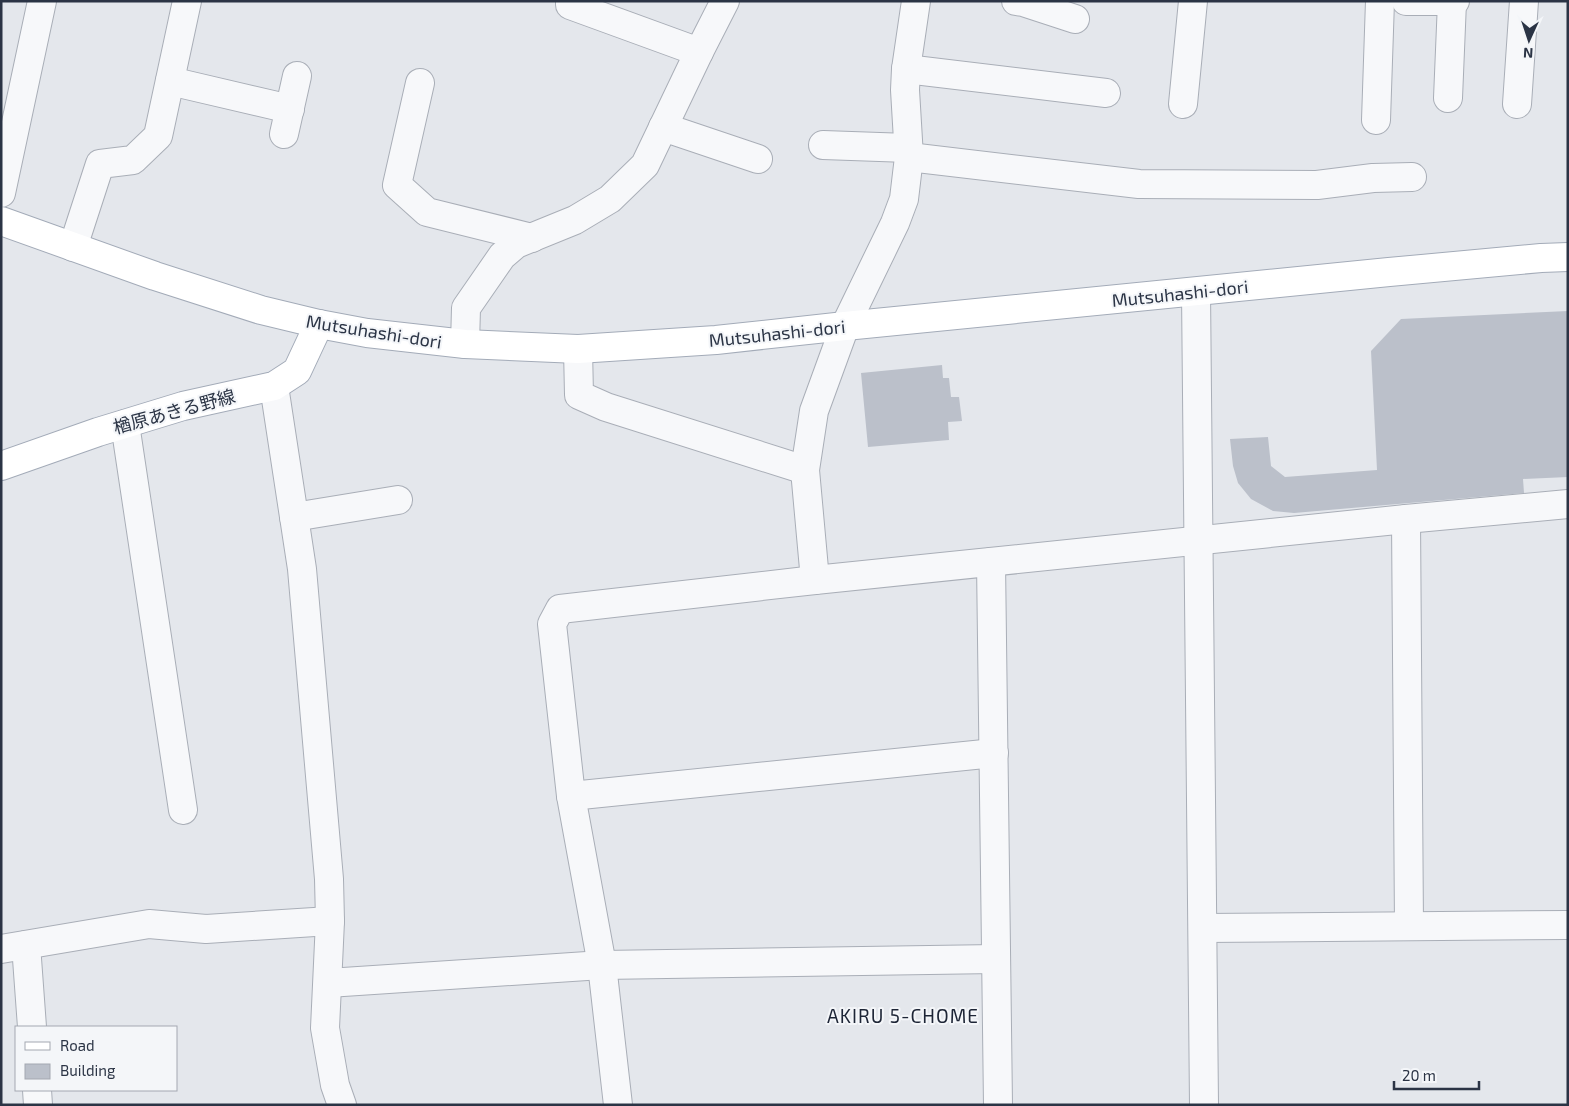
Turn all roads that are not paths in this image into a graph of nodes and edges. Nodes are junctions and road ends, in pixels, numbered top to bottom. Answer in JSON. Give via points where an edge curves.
{"nodes":[{"id":1,"x":42,"y":1,"type":"edge"},
{"id":2,"x":187,"y":1,"type":"edge"},
{"id":3,"x":570,"y":1,"type":"edge"},
{"id":4,"x":725,"y":1,"type":"edge"},
{"id":5,"x":916,"y":1,"type":"edge"},
{"id":6,"x":1016,"y":1,"type":"edge"},
{"id":7,"x":1193,"y":1,"type":"edge"},
{"id":8,"x":1380,"y":1,"type":"edge"},
{"id":9,"x":1406,"y":1,"type":"edge"},
{"id":10,"x":1524,"y":1,"type":"edge"},
{"id":11,"x":1454,"y":2,"type":"edge"},
{"id":12,"x":1075,"y":19,"type":"dead end"},
{"id":13,"x":699,"y":52,"type":"junction"},
{"id":14,"x":906,"y":69,"type":"junction"},
{"id":15,"x":298,"y":76,"type":"dead end"},
{"id":16,"x":170,"y":81,"type":"junction"},
{"id":17,"x":420,"y":83,"type":"dead end"},
{"id":18,"x":1106,"y":93,"type":"dead end"},
{"id":19,"x":1448,"y":98,"type":"dead end"},
{"id":20,"x":1183,"y":104,"type":"dead end"},
{"id":21,"x":1517,"y":104,"type":"dead end"},
{"id":22,"x":1376,"y":120,"type":"dead end"},
{"id":23,"x":664,"y":127,"type":"junction"},
{"id":24,"x":823,"y":145,"type":"dead end"},
{"id":25,"x":909,"y":152,"type":"junction"},
{"id":26,"x":758,"y":159,"type":"dead end"},
{"id":27,"x":1412,"y":177,"type":"dead end"},
{"id":28,"x":1,"y":193,"type":"edge"},
{"id":29,"x":1,"y":221,"type":"edge"},
{"id":30,"x":532,"y":238,"type":"junction"},
{"id":31,"x":73,"y":247,"type":"junction"},
{"id":32,"x":1568,"y":257,"type":"edge"},
{"id":33,"x":1196,"y":292,"type":"junction"},
{"id":34,"x":319,"y":324,"type":"junction"},
{"id":35,"x":845,"y":326,"type":"junction"},
{"id":36,"x":465,"y":344,"type":"junction"},
{"id":37,"x":578,"y":349,"type":"junction"},
{"id":38,"x":274,"y":386,"type":"junction"},
{"id":39,"x":125,"y":424,"type":"junction"},
{"id":40,"x":1,"y":466,"type":"edge"},
{"id":41,"x":805,"y":470,"type":"junction"},
{"id":42,"x":398,"y":500,"type":"dead end"},
{"id":43,"x":1568,"y":504,"type":"edge"},
{"id":44,"x":294,"y":518,"type":"junction"},
{"id":45,"x":1406,"y":518,"type":"junction"},
{"id":46,"x":1199,"y":541,"type":"junction"},
{"id":47,"x":991,"y":562,"type":"junction"},
{"id":48,"x":815,"y":580,"type":"junction"},
{"id":49,"x":994,"y":754,"type":"junction"},
{"id":50,"x":571,"y":796,"type":"junction"},
{"id":51,"x":183,"y":810,"type":"dead end"},
{"id":52,"x":330,"y":921,"type":"junction"},
{"id":53,"x":1568,"y":925,"type":"edge"},
{"id":54,"x":1409,"y":926,"type":"junction"},
{"id":55,"x":1202,"y":928,"type":"junction"},
{"id":56,"x":14,"y":947,"type":"edge"},
{"id":57,"x":996,"y":959,"type":"junction"},
{"id":58,"x":602,"y":965,"type":"junction"},
{"id":59,"x":328,"y":983,"type":"junction"},
{"id":60,"x":32,"y":1026,"type":"edge"},
{"id":61,"x":36,"y":1091,"type":"edge"},
{"id":62,"x":38,"y":1105,"type":"edge"},
{"id":63,"x":342,"y":1105,"type":"edge"},
{"id":64,"x":618,"y":1105,"type":"edge"},
{"id":65,"x":998,"y":1105,"type":"edge"},
{"id":66,"x":1204,"y":1105,"type":"edge"}],
"edges":[{"from":1,"to":28,"type":"street"},
{"from":2,"to":16,"type":"street"},
{"from":3,"to":13,"type":"street","via":[[570,5]]},
{"from":4,"to":13,"type":"street"},
{"from":5,"to":14,"type":"street"},
{"from":6,"to":12,"type":"street"},
{"from":7,"to":20,"type":"street"},
{"from":8,"to":22,"type":"street"},
{"from":9,"to":11,"type":"street"},
{"from":10,"to":21,"type":"street"},
{"from":11,"to":19,"type":"street"},
{"from":13,"to":23,"type":"street"},
{"from":14,"to":18,"type":"street"},
{"from":14,"to":25,"type":"street"},
{"from":15,"to":16,"type":"street","via":[[287,122]]},
{"from":16,"to":31,"type":"street","via":[[158,136],[133,160],[100,164]]},
{"from":17,"to":30,"type":"street","via":[[397,185],[427,212]]},
{"from":23,"to":26,"type":"street"},
{"from":23,"to":30,"type":"street","via":[[645,165],[610,199],[575,220]]},
{"from":24,"to":25,"type":"street"},
{"from":25,"to":27,"type":"street","via":[[1139,184],[1317,185]]},
{"from":25,"to":35,"type":"street","via":[[904,199]]},
{"from":29,"to":31,"type":"main road","name":"Mutsuhashi-dori"},
{"from":30,"to":36,"type":"street","via":[[516,244],[502,256],[466,308]]},
{"from":31,"to":34,"type":"main road","name":"Mutsuhashi-dori","via":[[261,310]]},
{"from":32,"to":33,"type":"main road","name":"Mutsuhashi-dori"},
{"from":33,"to":35,"type":"main road","name":"Mutsuhashi-dori"},
{"from":33,"to":46,"type":"street"},
{"from":34,"to":36,"type":"main road","name":"Mutsuhashi-dori"},
{"from":34,"to":38,"type":"main road","name":"楢原あきる野線","via":[[296,371]]},
{"from":35,"to":37,"type":"main road","name":"Mutsuhashi-dori","via":[[716,340]]},
{"from":35,"to":41,"type":"street","via":[[814,411]]},
{"from":36,"to":37,"type":"main road","name":"Mutsuhashi-dori"},
{"from":37,"to":41,"type":"street","via":[[579,395],[606,407]]},
{"from":38,"to":39,"type":"main road","name":"楢原あきる野線","via":[[183,406]]},
{"from":38,"to":44,"type":"street"},
{"from":39,"to":40,"type":"main road","name":"楢原あきる野線"},
{"from":39,"to":51,"type":"street"},
{"from":41,"to":48,"type":"street"},
{"from":42,"to":44,"type":"street"},
{"from":43,"to":45,"type":"street"},
{"from":44,"to":52,"type":"street","via":[[303,578]]},
{"from":45,"to":46,"type":"street"},
{"from":45,"to":54,"type":"street"},
{"from":46,"to":47,"type":"street"},
{"from":46,"to":55,"type":"street"},
{"from":47,"to":48,"type":"street"},
{"from":47,"to":49,"type":"street"},
{"from":48,"to":50,"type":"street","via":[[560,609],[552,624]]},
{"from":49,"to":50,"type":"street"},
{"from":49,"to":57,"type":"street"},
{"from":50,"to":58,"type":"street"},
{"from":52,"to":56,"type":"street","via":[[206,929],[149,924]]},
{"from":52,"to":59,"type":"street"},
{"from":53,"to":54,"type":"street"},
{"from":54,"to":55,"type":"street"},
{"from":55,"to":66,"type":"street"},
{"from":56,"to":60,"type":"street"},
{"from":57,"to":58,"type":"street"},
{"from":57,"to":65,"type":"street"},
{"from":58,"to":59,"type":"street"},
{"from":58,"to":64,"type":"street"},
{"from":59,"to":63,"type":"street","via":[[325,1028],[335,1085]]},
{"from":61,"to":62,"type":"street"}]}
